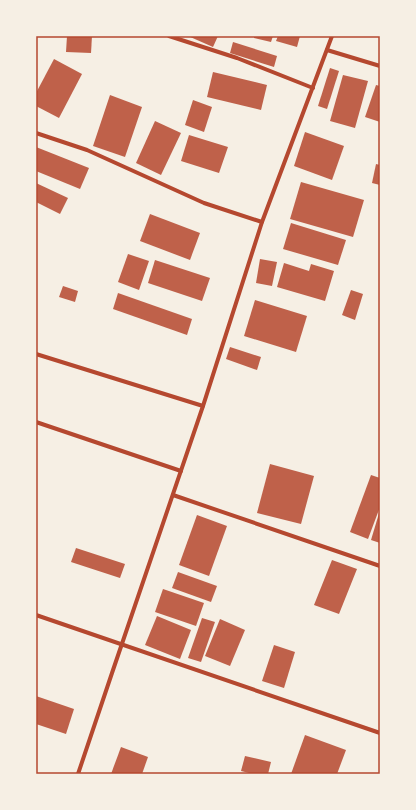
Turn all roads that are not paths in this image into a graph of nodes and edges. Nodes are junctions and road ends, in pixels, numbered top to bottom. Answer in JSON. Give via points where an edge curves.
{"nodes":[{"id":1,"x":169,"y":36,"type":"edge"},
{"id":2,"x":332,"y":36,"type":"edge"},
{"id":3,"x":327,"y":50,"type":"junction"},
{"id":4,"x":380,"y":66,"type":"edge"},
{"id":5,"x":313,"y":88,"type":"junction"},
{"id":6,"x":36,"y":133,"type":"edge"},
{"id":7,"x":262,"y":222,"type":"junction"},
{"id":8,"x":36,"y":354,"type":"edge"},
{"id":9,"x":203,"y":406,"type":"junction"},
{"id":10,"x":36,"y":422,"type":"edge"},
{"id":11,"x":181,"y":471,"type":"junction"},
{"id":12,"x":173,"y":496,"type":"junction"},
{"id":13,"x":380,"y":566,"type":"edge"},
{"id":14,"x":36,"y":615,"type":"edge"},
{"id":15,"x":122,"y":644,"type":"junction"},
{"id":16,"x":380,"y":733,"type":"edge"},
{"id":17,"x":78,"y":774,"type":"edge"}],
"edges":[{"from":1,"to":5,"type":"street","via":[[237,58]]},
{"from":2,"to":3,"type":"street"},
{"from":3,"to":4,"type":"street"},
{"from":3,"to":5,"type":"street"},
{"from":5,"to":7,"type":"street"},
{"from":6,"to":7,"type":"street","via":[[87,150],[204,203]]},
{"from":7,"to":9,"type":"street"},
{"from":8,"to":9,"type":"street"},
{"from":9,"to":11,"type":"street"},
{"from":10,"to":11,"type":"street"},
{"from":11,"to":12,"type":"street"},
{"from":12,"to":13,"type":"street"},
{"from":12,"to":15,"type":"street"},
{"from":14,"to":15,"type":"street"},
{"from":15,"to":16,"type":"street"},
{"from":15,"to":17,"type":"street"}]}
